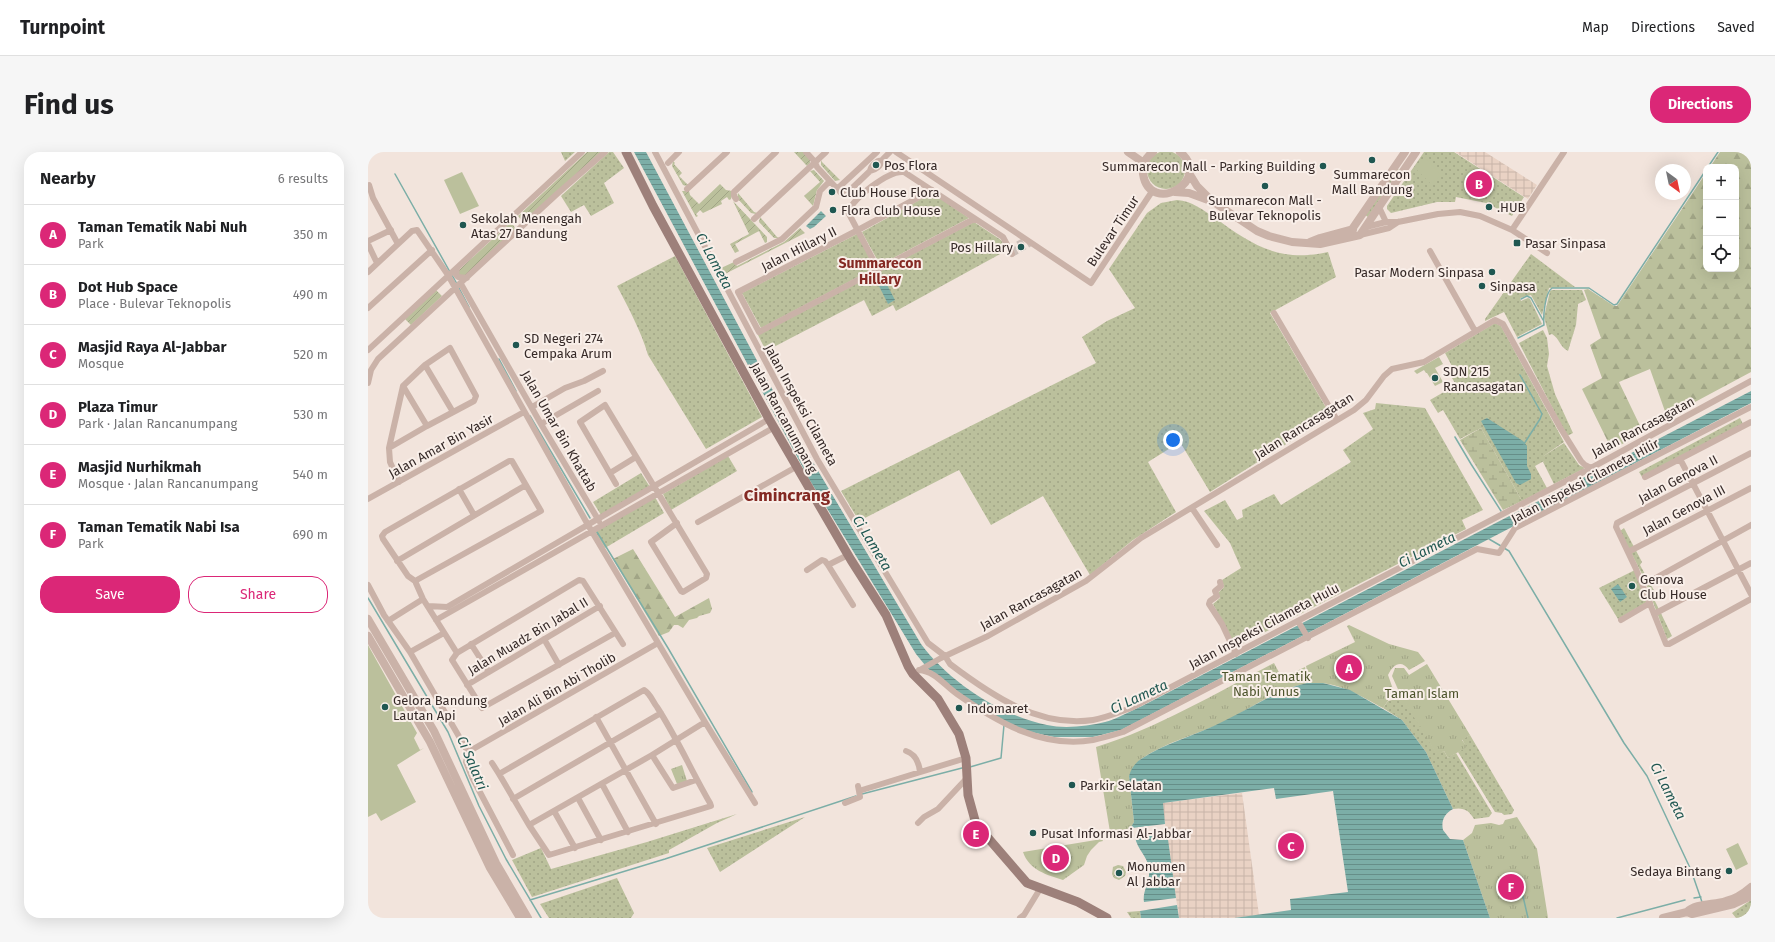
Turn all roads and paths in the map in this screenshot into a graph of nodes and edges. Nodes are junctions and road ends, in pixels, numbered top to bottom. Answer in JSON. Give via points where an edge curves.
{"nodes":[{"id":1,"x":582,"y":152,"type":"edge"},
{"id":2,"x":606,"y":152,"type":"edge"},
{"id":3,"x":626,"y":152,"type":"edge"},
{"id":4,"x":655,"y":152,"type":"edge"},
{"id":5,"x":679,"y":152,"type":"edge"},
{"id":6,"x":727,"y":152,"type":"edge"},
{"id":7,"x":776,"y":152,"type":"edge"},
{"id":8,"x":806,"y":152,"type":"edge"},
{"id":9,"x":826,"y":152,"type":"edge"},
{"id":10,"x":877,"y":152,"type":"edge"},
{"id":11,"x":890,"y":152,"type":"edge"},
{"id":12,"x":896,"y":152,"type":"edge"},
{"id":13,"x":1128,"y":152,"type":"edge"},
{"id":14,"x":1416,"y":152,"type":"edge"},
{"id":15,"x":1564,"y":152,"type":"edge"},
{"id":16,"x":1150,"y":153,"type":"edge"},
{"id":17,"x":1185,"y":154,"type":"edge"},
{"id":18,"x":1402,"y":156,"type":"edge"},
{"id":19,"x":815,"y":162,"type":"junction"},
{"id":20,"x":668,"y":163,"type":"dead end"},
{"id":21,"x":1144,"y":163,"type":"junction"},
{"id":22,"x":1408,"y":164,"type":"junction"},
{"id":23,"x":1189,"y":173,"type":"junction"},
{"id":24,"x":830,"y":182,"type":"junction"},
{"id":25,"x":369,"y":185,"type":"edge"},
{"id":26,"x":687,"y":189,"type":"dead end"},
{"id":27,"x":837,"y":189,"type":"junction"},
{"id":28,"x":932,"y":190,"type":"junction"},
{"id":29,"x":1153,"y":190,"type":"junction"},
{"id":30,"x":1175,"y":192,"type":"junction"},
{"id":31,"x":370,"y":199,"type":"edge"},
{"id":32,"x":736,"y":199,"type":"dead end"},
{"id":33,"x":1212,"y":201,"type":"junction"},
{"id":34,"x":1379,"y":207,"type":"junction"},
{"id":35,"x":512,"y":218,"type":"junction"},
{"id":36,"x":974,"y":218,"type":"junction"},
{"id":37,"x":754,"y":219,"type":"dead end"},
{"id":38,"x":1386,"y":222,"type":"junction"},
{"id":39,"x":1398,"y":222,"type":"junction"},
{"id":40,"x":1366,"y":226,"type":"junction"},
{"id":41,"x":520,"y":228,"type":"junction"},
{"id":42,"x":390,"y":230,"type":"junction"},
{"id":43,"x":858,"y":230,"type":"junction"},
{"id":44,"x":1352,"y":230,"type":"junction"},
{"id":45,"x":1512,"y":230,"type":"junction"},
{"id":46,"x":1360,"y":235,"type":"junction"},
{"id":47,"x":1346,"y":238,"type":"junction"},
{"id":48,"x":368,"y":241,"type":"edge"},
{"id":49,"x":1310,"y":242,"type":"junction"},
{"id":50,"x":368,"y":244,"type":"edge"},
{"id":51,"x":398,"y":244,"type":"junction"},
{"id":52,"x":432,"y":250,"type":"junction"},
{"id":53,"x":1430,"y":251,"type":"dead end"},
{"id":54,"x":1012,"y":254,"type":"dead end"},
{"id":55,"x":1547,"y":254,"type":"dead end"},
{"id":56,"x":736,"y":262,"type":"dead end"},
{"id":57,"x":377,"y":263,"type":"junction"},
{"id":58,"x":878,"y":269,"type":"junction"},
{"id":59,"x":368,"y":272,"type":"edge"},
{"id":60,"x":452,"y":272,"type":"junction"},
{"id":61,"x":467,"y":278,"type":"junction"},
{"id":62,"x":458,"y":286,"type":"junction"},
{"id":63,"x":368,"y":308,"type":"edge"},
{"id":64,"x":1274,"y":314,"type":"dead end"},
{"id":65,"x":1475,"y":331,"type":"junction"},
{"id":66,"x":368,"y":350,"type":"edge"},
{"id":67,"x":425,"y":365,"type":"junction"},
{"id":68,"x":603,"y":371,"type":"dead end"},
{"id":69,"x":1751,"y":381,"type":"edge"},
{"id":70,"x":368,"y":383,"type":"edge"},
{"id":71,"x":404,"y":386,"type":"junction"},
{"id":72,"x":598,"y":391,"type":"dead end"},
{"id":73,"x":531,"y":405,"type":"junction"},
{"id":74,"x":1751,"y":406,"type":"edge"},
{"id":75,"x":524,"y":410,"type":"junction"},
{"id":76,"x":453,"y":412,"type":"junction"},
{"id":77,"x":768,"y":419,"type":"junction"},
{"id":78,"x":1337,"y":420,"type":"junction"},
{"id":79,"x":1751,"y":422,"type":"edge"},
{"id":80,"x":541,"y":424,"type":"junction"},
{"id":81,"x":426,"y":426,"type":"junction"},
{"id":82,"x":773,"y":428,"type":"junction"},
{"id":83,"x":749,"y":431,"type":"junction"},
{"id":84,"x":754,"y":439,"type":"junction"},
{"id":85,"x":388,"y":448,"type":"junction"},
{"id":86,"x":1751,"y":452,"type":"edge"},
{"id":87,"x":636,"y":457,"type":"junction"},
{"id":88,"x":1680,"y":459,"type":"junction"},
{"id":89,"x":796,"y":467,"type":"junction"},
{"id":90,"x":1591,"y":468,"type":"junction"},
{"id":91,"x":610,"y":473,"type":"junction"},
{"id":92,"x":1646,"y":477,"type":"dead end"},
{"id":93,"x":399,"y":482,"type":"junction"},
{"id":94,"x":616,"y":484,"type":"dead end"},
{"id":95,"x":1693,"y":484,"type":"junction"},
{"id":96,"x":526,"y":485,"type":"junction"},
{"id":97,"x":654,"y":486,"type":"junction"},
{"id":98,"x":1751,"y":488,"type":"edge"},
{"id":99,"x":459,"y":489,"type":"junction"},
{"id":100,"x":658,"y":494,"type":"junction"},
{"id":101,"x":368,"y":499,"type":"edge"},
{"id":102,"x":1192,"y":508,"type":"junction"},
{"id":103,"x":1707,"y":511,"type":"junction"},
{"id":104,"x":474,"y":515,"type":"junction"},
{"id":105,"x":598,"y":519,"type":"junction"},
{"id":106,"x":698,"y":522,"type":"dead end"},
{"id":107,"x":677,"y":523,"type":"junction"},
{"id":108,"x":588,"y":525,"type":"junction"},
{"id":109,"x":1751,"y":525,"type":"edge"},
{"id":110,"x":602,"y":526,"type":"junction"},
{"id":111,"x":592,"y":532,"type":"junction"},
{"id":112,"x":1722,"y":541,"type":"junction"},
{"id":113,"x":1217,"y":545,"type":"dead end"},
{"id":114,"x":1628,"y":552,"type":"junction"},
{"id":115,"x":848,"y":555,"type":"junction"},
{"id":116,"x":397,"y":561,"type":"junction"},
{"id":117,"x":1751,"y":563,"type":"edge"},
{"id":118,"x":828,"y":565,"type":"junction"},
{"id":119,"x":807,"y":570,"type":"dead end"},
{"id":120,"x":1737,"y":570,"type":"junction"},
{"id":121,"x":415,"y":582,"type":"junction"},
{"id":122,"x":1220,"y":582,"type":"dead end"},
{"id":123,"x":368,"y":585,"type":"edge"},
{"id":124,"x":1643,"y":586,"type":"junction"},
{"id":125,"x":1751,"y":594,"type":"edge"},
{"id":126,"x":423,"y":599,"type":"junction"},
{"id":127,"x":1751,"y":599,"type":"edge"},
{"id":128,"x":1650,"y":603,"type":"junction"},
{"id":129,"x":853,"y":605,"type":"dead end"},
{"id":130,"x":428,"y":606,"type":"junction"},
{"id":131,"x":600,"y":606,"type":"junction"},
{"id":132,"x":448,"y":609,"type":"junction"},
{"id":133,"x":1654,"y":614,"type":"junction"},
{"id":134,"x":368,"y":619,"type":"edge"},
{"id":135,"x":436,"y":620,"type":"junction"},
{"id":136,"x":1622,"y":620,"type":"dead end"},
{"id":137,"x":388,"y":621,"type":"junction"},
{"id":138,"x":1299,"y":622,"type":"junction"},
{"id":139,"x":444,"y":633,"type":"junction"},
{"id":140,"x":615,"y":633,"type":"junction"},
{"id":141,"x":368,"y":636,"type":"edge"},
{"id":142,"x":1307,"y":636,"type":"junction"},
{"id":143,"x":544,"y":639,"type":"junction"},
{"id":144,"x":658,"y":643,"type":"junction"},
{"id":145,"x":471,"y":644,"type":"junction"},
{"id":146,"x":622,"y":644,"type":"dead end"},
{"id":147,"x":410,"y":652,"type":"junction"},
{"id":148,"x":457,"y":653,"type":"junction"},
{"id":149,"x":1236,"y":654,"type":"junction"},
{"id":150,"x":943,"y":657,"type":"junction"},
{"id":151,"x":559,"y":665,"type":"junction"},
{"id":152,"x":919,"y":670,"type":"junction"},
{"id":153,"x":489,"y":672,"type":"junction"},
{"id":154,"x":467,"y":685,"type":"junction"},
{"id":155,"x":660,"y":713,"type":"junction"},
{"id":156,"x":596,"y":717,"type":"junction"},
{"id":157,"x":705,"y":722,"type":"junction"},
{"id":158,"x":676,"y":740,"type":"junction"},
{"id":159,"x":612,"y":743,"type":"junction"},
{"id":160,"x":906,"y":751,"type":"dead end"},
{"id":161,"x":468,"y":752,"type":"junction"},
{"id":162,"x":652,"y":755,"type":"junction"},
{"id":163,"x":492,"y":763,"type":"dead end"},
{"id":164,"x":967,"y":766,"type":"junction"},
{"id":165,"x":626,"y":770,"type":"junction"},
{"id":166,"x":920,"y":772,"type":"junction"},
{"id":167,"x":499,"y":774,"type":"junction"},
{"id":168,"x":696,"y":780,"type":"junction"},
{"id":169,"x":602,"y":784,"type":"junction"},
{"id":170,"x":578,"y":798,"type":"junction"},
{"id":171,"x":513,"y":799,"type":"junction"},
{"id":172,"x":755,"y":803,"type":"dead end"},
{"id":173,"x":845,"y":803,"type":"dead end"},
{"id":174,"x":554,"y":811,"type":"junction"},
{"id":175,"x":918,"y":823,"type":"dead end"},
{"id":176,"x":656,"y":824,"type":"junction"},
{"id":177,"x":529,"y":825,"type":"junction"},
{"id":178,"x":628,"y":832,"type":"junction"},
{"id":179,"x":601,"y":840,"type":"junction"},
{"id":180,"x":575,"y":848,"type":"junction"},
{"id":181,"x":513,"y":855,"type":"dead end"},
{"id":182,"x":1751,"y":887,"type":"edge"},
{"id":183,"x":1040,"y":889,"type":"junction"},
{"id":184,"x":1746,"y":896,"type":"edge"},
{"id":185,"x":1024,"y":917,"type":"edge"},
{"id":186,"x":520,"y":918,"type":"edge"},
{"id":187,"x":528,"y":918,"type":"edge"},
{"id":188,"x":1107,"y":918,"type":"edge"},
{"id":189,"x":1663,"y":918,"type":"edge"}],
"edges":[{"from":1,"to":35,"type":"street"},
{"from":2,"to":41,"type":"street"},
{"from":3,"to":77,"type":"main road","name":"Jalan Rancanumpang"},
{"from":4,"to":150,"type":"street","name":"Jalan Inspeksi Cilameta","via":[[817,459],[923,636]]},
{"from":5,"to":20,"type":"street"},
{"from":6,"to":26,"type":"street"},
{"from":7,"to":32,"type":"street","via":[[734,192]]},
{"from":8,"to":19,"type":"street"},
{"from":9,"to":19,"type":"street"},
{"from":10,"to":27,"type":"street"},
{"from":11,"to":27,"type":"street","via":[[882,160],[877,161],[874,170],[845,194]]},
{"from":12,"to":29,"type":"street","name":"Bulevar Timur","via":[[1091,283]]},
{"from":13,"to":21,"type":"street"},
{"from":14,"to":22,"type":"street"},
{"from":15,"to":45,"type":"street"},
{"from":16,"to":21,"type":"street"},
{"from":17,"to":23,"type":"street"},
{"from":18,"to":22,"type":"street"},
{"from":18,"to":44,"type":"street"},
{"from":19,"to":24,"type":"street"},
{"from":19,"to":37,"type":"street"},
{"from":21,"to":29,"type":"street","via":[[1144,178]]},
{"from":22,"to":34,"type":"street"},
{"from":23,"to":30,"type":"street","via":[[1185,184]]},
{"from":23,"to":33,"type":"street","via":[[1197,186]]},
{"from":24,"to":27,"type":"street"},
{"from":24,"to":56,"type":"street","via":[[820,191],[816,207],[782,239]]},
{"from":25,"to":31,"type":"street"},
{"from":28,"to":36,"type":"street"},
{"from":28,"to":43,"type":"street","name":"Jalan Hillary II"},
{"from":28,"to":43,"type":"street","via":[[899,171],[874,185],[851,204],[848,212]]},
{"from":29,"to":30,"type":"street","via":[[1168,194]]},
{"from":30,"to":33,"type":"street"},
{"from":31,"to":42,"type":"street"},
{"from":33,"to":49,"type":"street","via":[[1257,231],[1292,242]]},
{"from":34,"to":38,"type":"street"},
{"from":34,"to":40,"type":"street"},
{"from":35,"to":41,"type":"street"},
{"from":35,"to":60,"type":"street"},
{"from":36,"to":54,"type":"street","via":[[1003,237]]},
{"from":36,"to":58,"type":"street"},
{"from":38,"to":39,"type":"street"},
{"from":38,"to":40,"type":"street"},
{"from":39,"to":45,"type":"street","via":[[1460,212],[1480,216]]},
{"from":39,"to":46,"type":"street","via":[[1389,228]]},
{"from":40,"to":44,"type":"street"},
{"from":40,"to":46,"type":"street"},
{"from":41,"to":61,"type":"street"},
{"from":42,"to":48,"type":"street"},
{"from":42,"to":51,"type":"street"},
{"from":43,"to":58,"type":"street"},
{"from":43,"to":58,"type":"street","name":"Jalan Hillary II","via":[[738,292],[759,332]]},
{"from":44,"to":47,"type":"street"},
{"from":44,"to":49,"type":"street"},
{"from":45,"to":55,"type":"street"},
{"from":46,"to":47,"type":"street"},
{"from":47,"to":49,"type":"street","via":[[1320,244]]},
{"from":50,"to":57,"type":"street"},
{"from":51,"to":52,"type":"street","via":[[415,229]]},
{"from":51,"to":57,"type":"street"},
{"from":52,"to":60,"type":"street"},
{"from":52,"to":63,"type":"street"},
{"from":53,"to":65,"type":"street"},
{"from":57,"to":59,"type":"street"},
{"from":60,"to":61,"type":"street","via":[[458,277]]},
{"from":60,"to":62,"type":"street"},
{"from":60,"to":66,"type":"street"},
{"from":61,"to":62,"type":"street"},
{"from":62,"to":70,"type":"street","via":[[378,359],[372,367]]},
{"from":62,"to":73,"type":"street","name":"Jalan Umar Bin Khattab"},
{"from":62,"to":75,"type":"street","name":"Jalan Umar Bin Khattab"},
{"from":64,"to":78,"type":"street"},
{"from":65,"to":78,"type":"street","name":"Jalan Rancasagatan","via":[[1424,362],[1392,369],[1361,405]]},
{"from":65,"to":90,"type":"street","name":"Jalan Rancasagatan","via":[[1495,320],[1503,324],[1560,429],[1582,464]]},
{"from":67,"to":71,"type":"street"},
{"from":67,"to":76,"type":"street"},
{"from":67,"to":76,"type":"street","via":[[451,349],[476,396],[474,401]]},
{"from":68,"to":73,"type":"street","name":"Jalan Amar Bin Yasir"},
{"from":69,"to":90,"type":"street","name":"Jalan Rancasagatan"},
{"from":71,"to":81,"type":"street"},
{"from":71,"to":85,"type":"street"},
{"from":72,"to":80,"type":"street"},
{"from":73,"to":75,"type":"street","name":"Jalan Amar Bin Yasir"},
{"from":73,"to":80,"type":"street","name":"Jalan Umar Bin Khattab"},
{"from":74,"to":142,"type":"street","name":"Jalan Inspeksi Cilameta Hilir","via":[[1515,528],[1500,552],[1477,549]]},
{"from":75,"to":93,"type":"street","name":"Jalan Amar Bin Yasir"},
{"from":75,"to":108,"type":"street","name":"Jalan Umar Bin Khattab"},
{"from":76,"to":81,"type":"street"},
{"from":77,"to":82,"type":"main road","name":"Jalan Rancanumpang"},
{"from":77,"to":83,"type":"street"},
{"from":78,"to":102,"type":"street","name":"Jalan Rancasagatan"},
{"from":79,"to":88,"type":"street"},
{"from":80,"to":105,"type":"street","name":"Jalan Umar Bin Khattab"},
{"from":81,"to":85,"type":"street"},
{"from":82,"to":84,"type":"street"},
{"from":82,"to":89,"type":"main road","name":"Jalan Rancanumpang"},
{"from":83,"to":84,"type":"street"},
{"from":83,"to":97,"type":"street"},
{"from":84,"to":100,"type":"street"},
{"from":85,"to":93,"type":"street","via":[[390,462]]},
{"from":86,"to":95,"type":"street","name":"Jalan Genova II"},
{"from":87,"to":91,"type":"street"},
{"from":87,"to":91,"type":"street","via":[[605,405],[580,422]]},
{"from":87,"to":97,"type":"street"},
{"from":88,"to":92,"type":"street"},
{"from":88,"to":95,"type":"street"},
{"from":89,"to":106,"type":"street"},
{"from":89,"to":115,"type":"main road","name":"Jalan Rancanumpang"},
{"from":90,"to":138,"type":"street","name":"Jalan Inspeksi Cilameta Hulu"},
{"from":91,"to":94,"type":"street"},
{"from":93,"to":101,"type":"street","name":"Jalan Amar Bin Yasir"},
{"from":95,"to":103,"type":"street"},
{"from":95,"to":114,"type":"street","name":"Jalan Genova II","via":[[1616,524]]},
{"from":96,"to":99,"type":"street","via":[[510,460]]},
{"from":96,"to":104,"type":"street"},
{"from":96,"to":121,"type":"street","via":[[541,511]]},
{"from":97,"to":100,"type":"street"},
{"from":97,"to":105,"type":"street"},
{"from":98,"to":103,"type":"street","name":"Jalan Genova III"},
{"from":99,"to":104,"type":"street"},
{"from":99,"to":116,"type":"street","via":[[383,534],[383,539]]},
{"from":100,"to":107,"type":"street"},
{"from":100,"to":110,"type":"street"},
{"from":102,"to":113,"type":"street"},
{"from":102,"to":150,"type":"street","name":"Jalan Rancasagatan","via":[[1141,538],[1086,581],[988,636]]},
{"from":103,"to":112,"type":"street"},
{"from":103,"to":114,"type":"street","name":"Jalan Genova III"},
{"from":104,"to":116,"type":"street"},
{"from":105,"to":108,"type":"street"},
{"from":105,"to":110,"type":"street","name":"Jalan Umar Bin Khattab"},
{"from":107,"to":107,"type":"street","via":[[707,574],[706,578],[683,592],[650,542]]},
{"from":108,"to":111,"type":"street","name":"Jalan Umar Bin Khattab"},
{"from":108,"to":132,"type":"street"},
{"from":109,"to":112,"type":"street"},
{"from":110,"to":111,"type":"street"},
{"from":111,"to":132,"type":"street"},
{"from":111,"to":144,"type":"street","name":"Jalan Umar Bin Khattab"},
{"from":112,"to":120,"type":"street"},
{"from":112,"to":124,"type":"street"},
{"from":114,"to":124,"type":"street"},
{"from":115,"to":118,"type":"street"},
{"from":115,"to":152,"type":"main road","name":"Jalan Rancanumpang","via":[[886,615],[908,666]]},
{"from":116,"to":121,"type":"street"},
{"from":117,"to":120,"type":"street"},
{"from":118,"to":119,"type":"street","via":[[824,560]]},
{"from":118,"to":129,"type":"street"},
{"from":120,"to":125,"type":"street"},
{"from":120,"to":133,"type":"street"},
{"from":121,"to":126,"type":"street"},
{"from":122,"to":149,"type":"street","via":[[1215,591],[1217,596],[1209,604]]},
{"from":123,"to":137,"type":"street"},
{"from":124,"to":128,"type":"street"},
{"from":126,"to":130,"type":"street"},
{"from":126,"to":137,"type":"street"},
{"from":127,"to":133,"type":"street","via":[[1669,644],[1666,644]]},
{"from":128,"to":133,"type":"street"},
{"from":128,"to":136,"type":"street"},
{"from":130,"to":132,"type":"street"},
{"from":130,"to":135,"type":"street"},
{"from":131,"to":140,"type":"street"},
{"from":131,"to":143,"type":"street","name":"Jalan Muadz Bin Jabal II"},
{"from":131,"to":145,"type":"street","via":[[584,581],[579,580]]},
{"from":132,"to":135,"type":"street"},
{"from":134,"to":187,"type":"street","via":[[434,731],[493,858]]},
{"from":135,"to":139,"type":"street"},
{"from":137,"to":147,"type":"street"},
{"from":138,"to":142,"type":"street"},
{"from":138,"to":149,"type":"street","name":"Jalan Inspeksi Cilameta Hulu"},
{"from":139,"to":147,"type":"street"},
{"from":139,"to":148,"type":"street"},
{"from":140,"to":146,"type":"street"},
{"from":140,"to":151,"type":"street"},
{"from":141,"to":186,"type":"street","via":[[430,742],[487,862]]},
{"from":142,"to":152,"type":"street","name":"Jalan Inspeksi Cilameta Hilir","via":[[1123,732],[1092,740],[1066,741],[1036,736],[1003,723],[977,708],[930,673]]},
{"from":143,"to":151,"type":"street"},
{"from":143,"to":153,"type":"street","name":"Jalan Muadz Bin Jabal II"},
{"from":144,"to":157,"type":"street","name":"Jalan Umar Bin Khattab"},
{"from":144,"to":161,"type":"street","name":"Jalan Ali Bin Abi Tholib"},
{"from":145,"to":148,"type":"street"},
{"from":145,"to":153,"type":"street"},
{"from":147,"to":161,"type":"street"},
{"from":148,"to":154,"type":"street","via":[[452,660]]},
{"from":149,"to":150,"type":"street","name":"Jalan Inspeksi Cilameta Hulu","via":[[1131,708],[1092,720],[1056,720],[1032,714],[970,679]]},
{"from":150,"to":152,"type":"street","name":"Jalan Rancasagatan"},
{"from":151,"to":154,"type":"street","via":[[484,707],[480,707]]},
{"from":152,"to":164,"type":"main road","name":"Jalan Rancanumpang","via":[[959,734]]},
{"from":153,"to":154,"type":"street","name":"Jalan Muadz Bin Jabal II"},
{"from":155,"to":156,"type":"street","via":[[644,690]]},
{"from":155,"to":158,"type":"street"},
{"from":155,"to":159,"type":"street"},
{"from":156,"to":159,"type":"street"},
{"from":156,"to":167,"type":"street"},
{"from":157,"to":158,"type":"street"},
{"from":157,"to":172,"type":"street","name":"Jalan Umar Bin Khattab"},
{"from":158,"to":162,"type":"street"},
{"from":158,"to":168,"type":"street"},
{"from":159,"to":165,"type":"street"},
{"from":159,"to":171,"type":"street"},
{"from":160,"to":166,"type":"street","via":[[917,760]]},
{"from":161,"to":181,"type":"street","via":[[466,762],[472,777]]},
{"from":162,"to":165,"type":"street"},
{"from":162,"to":168,"type":"street","via":[[673,788]]},
{"from":163,"to":167,"type":"street"},
{"from":164,"to":166,"type":"street"},
{"from":164,"to":175,"type":"street","via":[[938,809]]},
{"from":164,"to":183,"type":"main road","name":"Jalan Rancanumpang","via":[[968,795],[976,824],[1020,876],[1027,883]]},
{"from":165,"to":169,"type":"street"},
{"from":165,"to":176,"type":"street"},
{"from":166,"to":173,"type":"street","via":[[859,791]]},
{"from":167,"to":171,"type":"street"},
{"from":168,"to":176,"type":"street","via":[[710,806]]},
{"from":169,"to":170,"type":"street"},
{"from":169,"to":178,"type":"street"},
{"from":170,"to":174,"type":"street"},
{"from":170,"to":179,"type":"street"},
{"from":171,"to":177,"type":"street"},
{"from":174,"to":177,"type":"street"},
{"from":174,"to":180,"type":"street"},
{"from":176,"to":178,"type":"street"},
{"from":177,"to":180,"type":"street","via":[[549,855]]},
{"from":178,"to":179,"type":"street"},
{"from":179,"to":180,"type":"street"},
{"from":182,"to":184,"type":"street"},
{"from":183,"to":185,"type":"street"},
{"from":183,"to":188,"type":"main road","name":"Jalan Rancanumpang","via":[[1078,902]]},
{"from":184,"to":189,"type":"street","via":[[1696,910],[1692,914],[1687,912]]}]}
